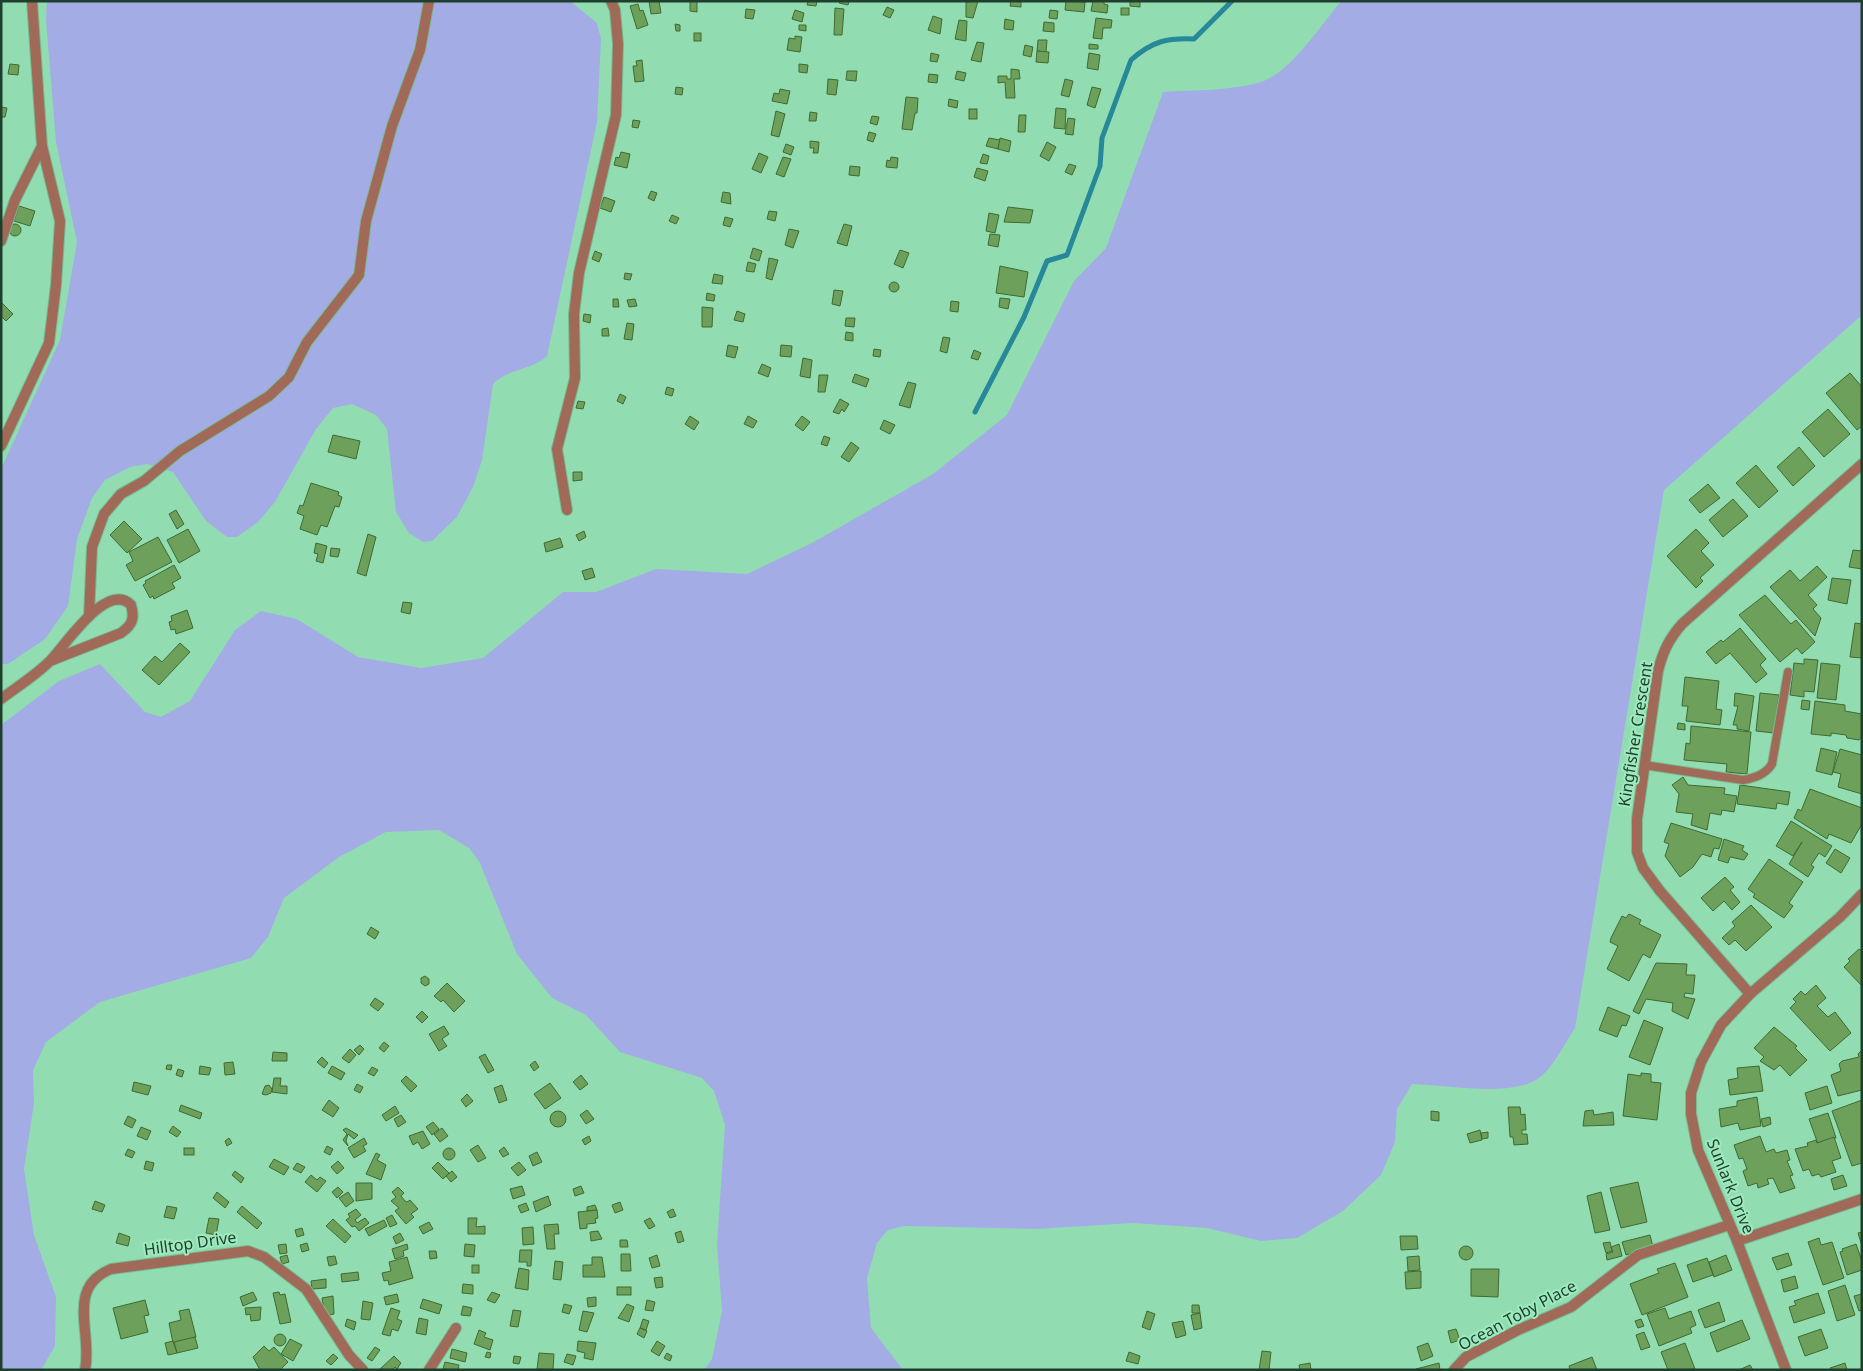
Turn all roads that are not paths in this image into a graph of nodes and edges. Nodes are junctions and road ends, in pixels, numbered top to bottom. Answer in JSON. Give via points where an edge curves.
{"nodes":[{"id":1,"x":32,"y":1,"type":"edge"},
{"id":2,"x":429,"y":1,"type":"edge"},
{"id":3,"x":611,"y":1,"type":"edge"},
{"id":4,"x":42,"y":146,"type":"junction"},
{"id":5,"x":1,"y":241,"type":"edge"},
{"id":6,"x":1,"y":446,"type":"edge"},
{"id":7,"x":1862,"y":464,"type":"edge"},
{"id":8,"x":567,"y":510,"type":"dead end"},
{"id":9,"x":89,"y":616,"type":"junction"},
{"id":10,"x":50,"y":662,"type":"junction"},
{"id":11,"x":1788,"y":672,"type":"dead end"},
{"id":12,"x":1,"y":699,"type":"edge"},
{"id":13,"x":1644,"y":765,"type":"junction"},
{"id":14,"x":1862,"y":894,"type":"edge"},
{"id":15,"x":1750,"y":994,"type":"junction"},
{"id":16,"x":1862,"y":1199,"type":"edge"},
{"id":17,"x":1730,"y":1225,"type":"junction"},
{"id":18,"x":1738,"y":1241,"type":"junction"},
{"id":19,"x":456,"y":1328,"type":"dead end"},
{"id":20,"x":85,"y":1370,"type":"edge"},
{"id":21,"x":363,"y":1370,"type":"edge"},
{"id":22,"x":428,"y":1370,"type":"edge"},
{"id":23,"x":1454,"y":1370,"type":"edge"},
{"id":24,"x":1786,"y":1370,"type":"edge"}],
"edges":[{"from":1,"to":4,"type":"street"},
{"from":2,"to":9,"type":"street","via":[[420,50],[392,126],[366,221],[359,275],[307,342],[289,377],[269,396],[180,451],[144,481],[120,494],[104,514],[92,547]]},
{"from":3,"to":8,"type":"street","via":[[615,10],[618,44],[616,115],[579,273],[574,314],[575,378],[557,449]]},
{"from":4,"to":5,"type":"street","via":[[15,200]]},
{"from":4,"to":6,"type":"street","via":[[60,221],[49,343]]},
{"from":7,"to":13,"type":"street","name":"Kingfisher Crescent","via":[[1671,636],[1658,671]]},
{"from":9,"to":10,"type":"street"},
{"from":9,"to":10,"type":"street","via":[[112,600],[131,605],[134,613],[132,624],[121,633]]},
{"from":10,"to":12,"type":"street"},
{"from":11,"to":13,"type":"lane","via":[[1772,764],[1768,770],[1743,780]]},
{"from":13,"to":15,"type":"street","name":"Kingfisher Crescent","via":[[1635,839],[1643,868]]},
{"from":14,"to":15,"type":"street","name":"Sunlark Drive","via":[[1840,917]]},
{"from":15,"to":17,"type":"street","name":"Sunlark Drive","via":[[1721,1025],[1709,1044],[1692,1093],[1691,1114],[1698,1150]]},
{"from":16,"to":18,"type":"street"},
{"from":17,"to":18,"type":"street","name":"Sunlark Drive"},
{"from":17,"to":23,"type":"street","name":"Ocean Toby Place","via":[[1638,1255],[1571,1307],[1466,1358]]},
{"from":18,"to":24,"type":"street","name":"Sunlark Drive"},
{"from":19,"to":22,"type":"street"},
{"from":20,"to":21,"type":"street","name":"Hilltop Drive","via":[[84,1302],[87,1289],[99,1274],[111,1269],[248,1251],[264,1257],[306,1288]]}]}
